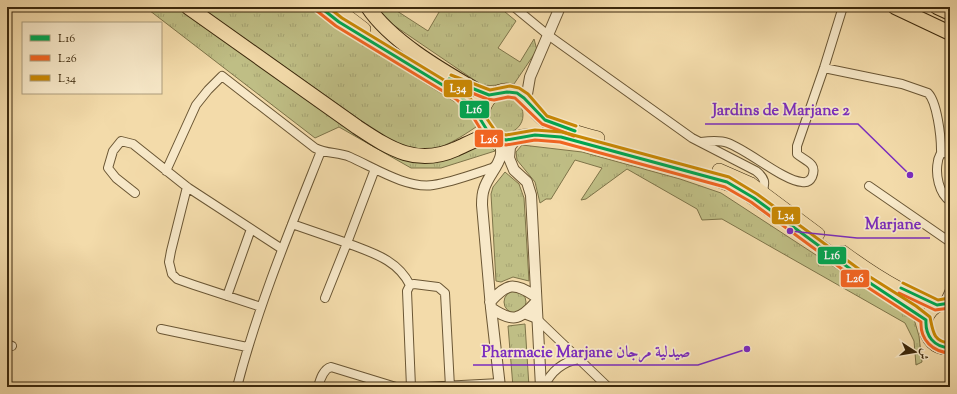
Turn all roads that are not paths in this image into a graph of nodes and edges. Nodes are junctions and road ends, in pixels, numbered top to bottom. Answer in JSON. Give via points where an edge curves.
{"nodes":[{"id":1,"x":188,"y":7,"type":"edge"},
{"id":2,"x":320,"y":7,"type":"edge"},
{"id":3,"x":335,"y":7,"type":"edge"},
{"id":4,"x":368,"y":7,"type":"edge"},
{"id":5,"x":514,"y":7,"type":"edge"},
{"id":6,"x":560,"y":7,"type":"edge"},
{"id":7,"x":894,"y":7,"type":"edge"},
{"id":8,"x":937,"y":7,"type":"edge"},
{"id":9,"x":842,"y":10,"type":"dead end"},
{"id":10,"x":950,"y":13,"type":"edge"},
{"id":11,"x":950,"y":33,"type":"edge"},
{"id":12,"x":548,"y":35,"type":"junction"},
{"id":13,"x":824,"y":68,"type":"junction"},
{"id":14,"x":530,"y":77,"type":"junction"},
{"id":15,"x":474,"y":89,"type":"junction"},
{"id":16,"x":515,"y":92,"type":"junction"},
{"id":17,"x":494,"y":95,"type":"junction"},
{"id":18,"x":527,"y":101,"type":"junction"},
{"id":19,"x":483,"y":121,"type":"junction"},
{"id":20,"x":494,"y":137,"type":"junction"},
{"id":21,"x":519,"y":137,"type":"junction"},
{"id":22,"x":699,"y":142,"type":"junction"},
{"id":23,"x":321,"y":151,"type":"junction"},
{"id":24,"x":942,"y":152,"type":"junction"},
{"id":25,"x":950,"y":155,"type":"edge"},
{"id":26,"x":499,"y":164,"type":"junction"},
{"id":27,"x":375,"y":169,"type":"junction"},
{"id":28,"x":166,"y":172,"type":"junction"},
{"id":29,"x":475,"y":173,"type":"junction"},
{"id":30,"x":486,"y":184,"type":"junction"},
{"id":31,"x":869,"y":186,"type":"dead end"},
{"id":32,"x":187,"y":187,"type":"junction"},
{"id":33,"x":135,"y":193,"type":"dead end"},
{"id":34,"x":762,"y":193,"type":"junction"},
{"id":35,"x":950,"y":201,"type":"edge"},
{"id":36,"x":292,"y":224,"type":"junction"},
{"id":37,"x":251,"y":229,"type":"junction"},
{"id":38,"x":950,"y":242,"type":"edge"},
{"id":39,"x":347,"y":243,"type":"junction"},
{"id":40,"x":282,"y":249,"type":"junction"},
{"id":41,"x":410,"y":285,"type":"junction"},
{"id":42,"x":950,"y":290,"type":"edge"},
{"id":43,"x":227,"y":296,"type":"junction"},
{"id":44,"x":325,"y":298,"type":"dead end"},
{"id":45,"x":536,"y":299,"type":"junction"},
{"id":46,"x":944,"y":304,"type":"edge"},
{"id":47,"x":491,"y":305,"type":"junction"},
{"id":48,"x":261,"y":307,"type":"junction"},
{"id":49,"x":524,"y":314,"type":"junction"},
{"id":50,"x":537,"y":319,"type":"junction"},
{"id":51,"x":926,"y":320,"type":"junction"},
{"id":52,"x":161,"y":329,"type":"dead end"},
{"id":53,"x":247,"y":347,"type":"junction"},
{"id":54,"x":950,"y":348,"type":"edge"},
{"id":55,"x":579,"y":359,"type":"junction"},
{"id":56,"x":500,"y":385,"type":"edge"},
{"id":57,"x":450,"y":386,"type":"edge"},
{"id":58,"x":108,"y":387,"type":"edge"},
{"id":59,"x":161,"y":387,"type":"edge"},
{"id":60,"x":165,"y":387,"type":"edge"},
{"id":61,"x":236,"y":387,"type":"edge"},
{"id":62,"x":318,"y":387,"type":"edge"},
{"id":63,"x":396,"y":387,"type":"edge"},
{"id":64,"x":411,"y":387,"type":"edge"},
{"id":65,"x":422,"y":387,"type":"edge"},
{"id":66,"x":543,"y":387,"type":"edge"},
{"id":67,"x":608,"y":387,"type":"edge"}],
"edges":[{"from":1,"to":20,"type":"highway","via":[[366,132],[407,155],[441,155],[480,138]]},
{"from":2,"to":19,"type":"highway","via":[[339,22],[459,95]]},
{"from":3,"to":15,"type":"highway","via":[[364,29],[426,66],[461,86]]},
{"from":4,"to":15,"type":"highway","via":[[376,20],[398,38]]},
{"from":5,"to":12,"type":"street"},
{"from":6,"to":12,"type":"street"},
{"from":7,"to":11,"type":"highway"},
{"from":8,"to":10,"type":"highway"},
{"from":9,"to":13,"type":"street"},
{"from":12,"to":14,"type":"street"},
{"from":12,"to":22,"type":"street"},
{"from":13,"to":22,"type":"street","via":[[796,150],[797,154],[814,168],[812,178],[808,182],[796,180],[731,144],[717,141]]},
{"from":13,"to":24,"type":"street","via":[[928,92],[934,103]]},
{"from":14,"to":16,"type":"street"},
{"from":14,"to":18,"type":"street"},
{"from":15,"to":17,"type":"highway"},
{"from":16,"to":17,"type":"highway"},
{"from":16,"to":18,"type":"highway"},
{"from":17,"to":19,"type":"highway","via":[[484,106]]},
{"from":18,"to":21,"type":"highway","via":[[532,118],[530,126]]},
{"from":18,"to":34,"type":"highway","via":[[541,118],[558,126],[726,173],[745,181]]},
{"from":19,"to":20,"type":"highway"},
{"from":20,"to":21,"type":"highway","via":[[506,140]]},
{"from":20,"to":26,"type":"street","via":[[501,146]]},
{"from":21,"to":45,"type":"street","via":[[510,147],[509,158],[514,170],[527,182],[531,196]]},
{"from":21,"to":51,"type":"highway","via":[[562,137],[727,182],[754,198],[864,279]]},
{"from":22,"to":34,"type":"street","via":[[744,163],[762,175],[765,184]]},
{"from":23,"to":27,"type":"street","via":[[348,156]]},
{"from":23,"to":28,"type":"street","via":[[222,76],[196,106]]},
{"from":23,"to":36,"type":"street"},
{"from":24,"to":25,"type":"street"},
{"from":24,"to":35,"type":"street","via":[[937,163],[939,185],[943,195]]},
{"from":26,"to":29,"type":"street"},
{"from":26,"to":30,"type":"street"},
{"from":27,"to":29,"type":"street","via":[[403,180],[432,186]]},
{"from":27,"to":39,"type":"street"},
{"from":28,"to":32,"type":"street"},
{"from":28,"to":33,"type":"street","via":[[133,144],[121,141],[113,151],[108,168]]},
{"from":29,"to":30,"type":"street","via":[[484,178]]},
{"from":30,"to":47,"type":"street","via":[[482,205]]},
{"from":31,"to":38,"type":"street"},
{"from":32,"to":37,"type":"street"},
{"from":32,"to":43,"type":"street","via":[[170,251],[170,269],[177,279]]},
{"from":34,"to":46,"type":"highway","via":[[889,282],[928,302]]},
{"from":36,"to":39,"type":"street"},
{"from":36,"to":40,"type":"street"},
{"from":37,"to":40,"type":"street"},
{"from":37,"to":43,"type":"street"},
{"from":39,"to":41,"type":"street","via":[[388,260],[401,270]]},
{"from":39,"to":44,"type":"street"},
{"from":40,"to":48,"type":"street"},
{"from":41,"to":57,"type":"street","via":[[438,287],[445,293]]},
{"from":41,"to":64,"type":"street","via":[[407,294]]},
{"from":42,"to":46,"type":"street"},
{"from":43,"to":48,"type":"street"},
{"from":45,"to":47,"type":"street","via":[[522,288],[513,286],[502,290]]},
{"from":45,"to":49,"type":"street"},
{"from":45,"to":50,"type":"street"},
{"from":46,"to":51,"type":"highway","via":[[928,314]]},
{"from":47,"to":49,"type":"street","via":[[508,318]]},
{"from":47,"to":56,"type":"street"},
{"from":48,"to":53,"type":"street"},
{"from":49,"to":50,"type":"street"},
{"from":50,"to":55,"type":"street"},
{"from":50,"to":66,"type":"street"},
{"from":51,"to":54,"type":"highway","via":[[929,339],[936,345]]},
{"from":52,"to":53,"type":"street"},
{"from":53,"to":61,"type":"street"},
{"from":55,"to":66,"type":"street","via":[[560,366]]},
{"from":55,"to":67,"type":"street"},
{"from":56,"to":57,"type":"street"},
{"from":57,"to":65,"type":"street"},
{"from":58,"to":59,"type":"street"},
{"from":59,"to":60,"type":"street"},
{"from":62,"to":63,"type":"street","via":[[324,372],[331,367]]}]}
